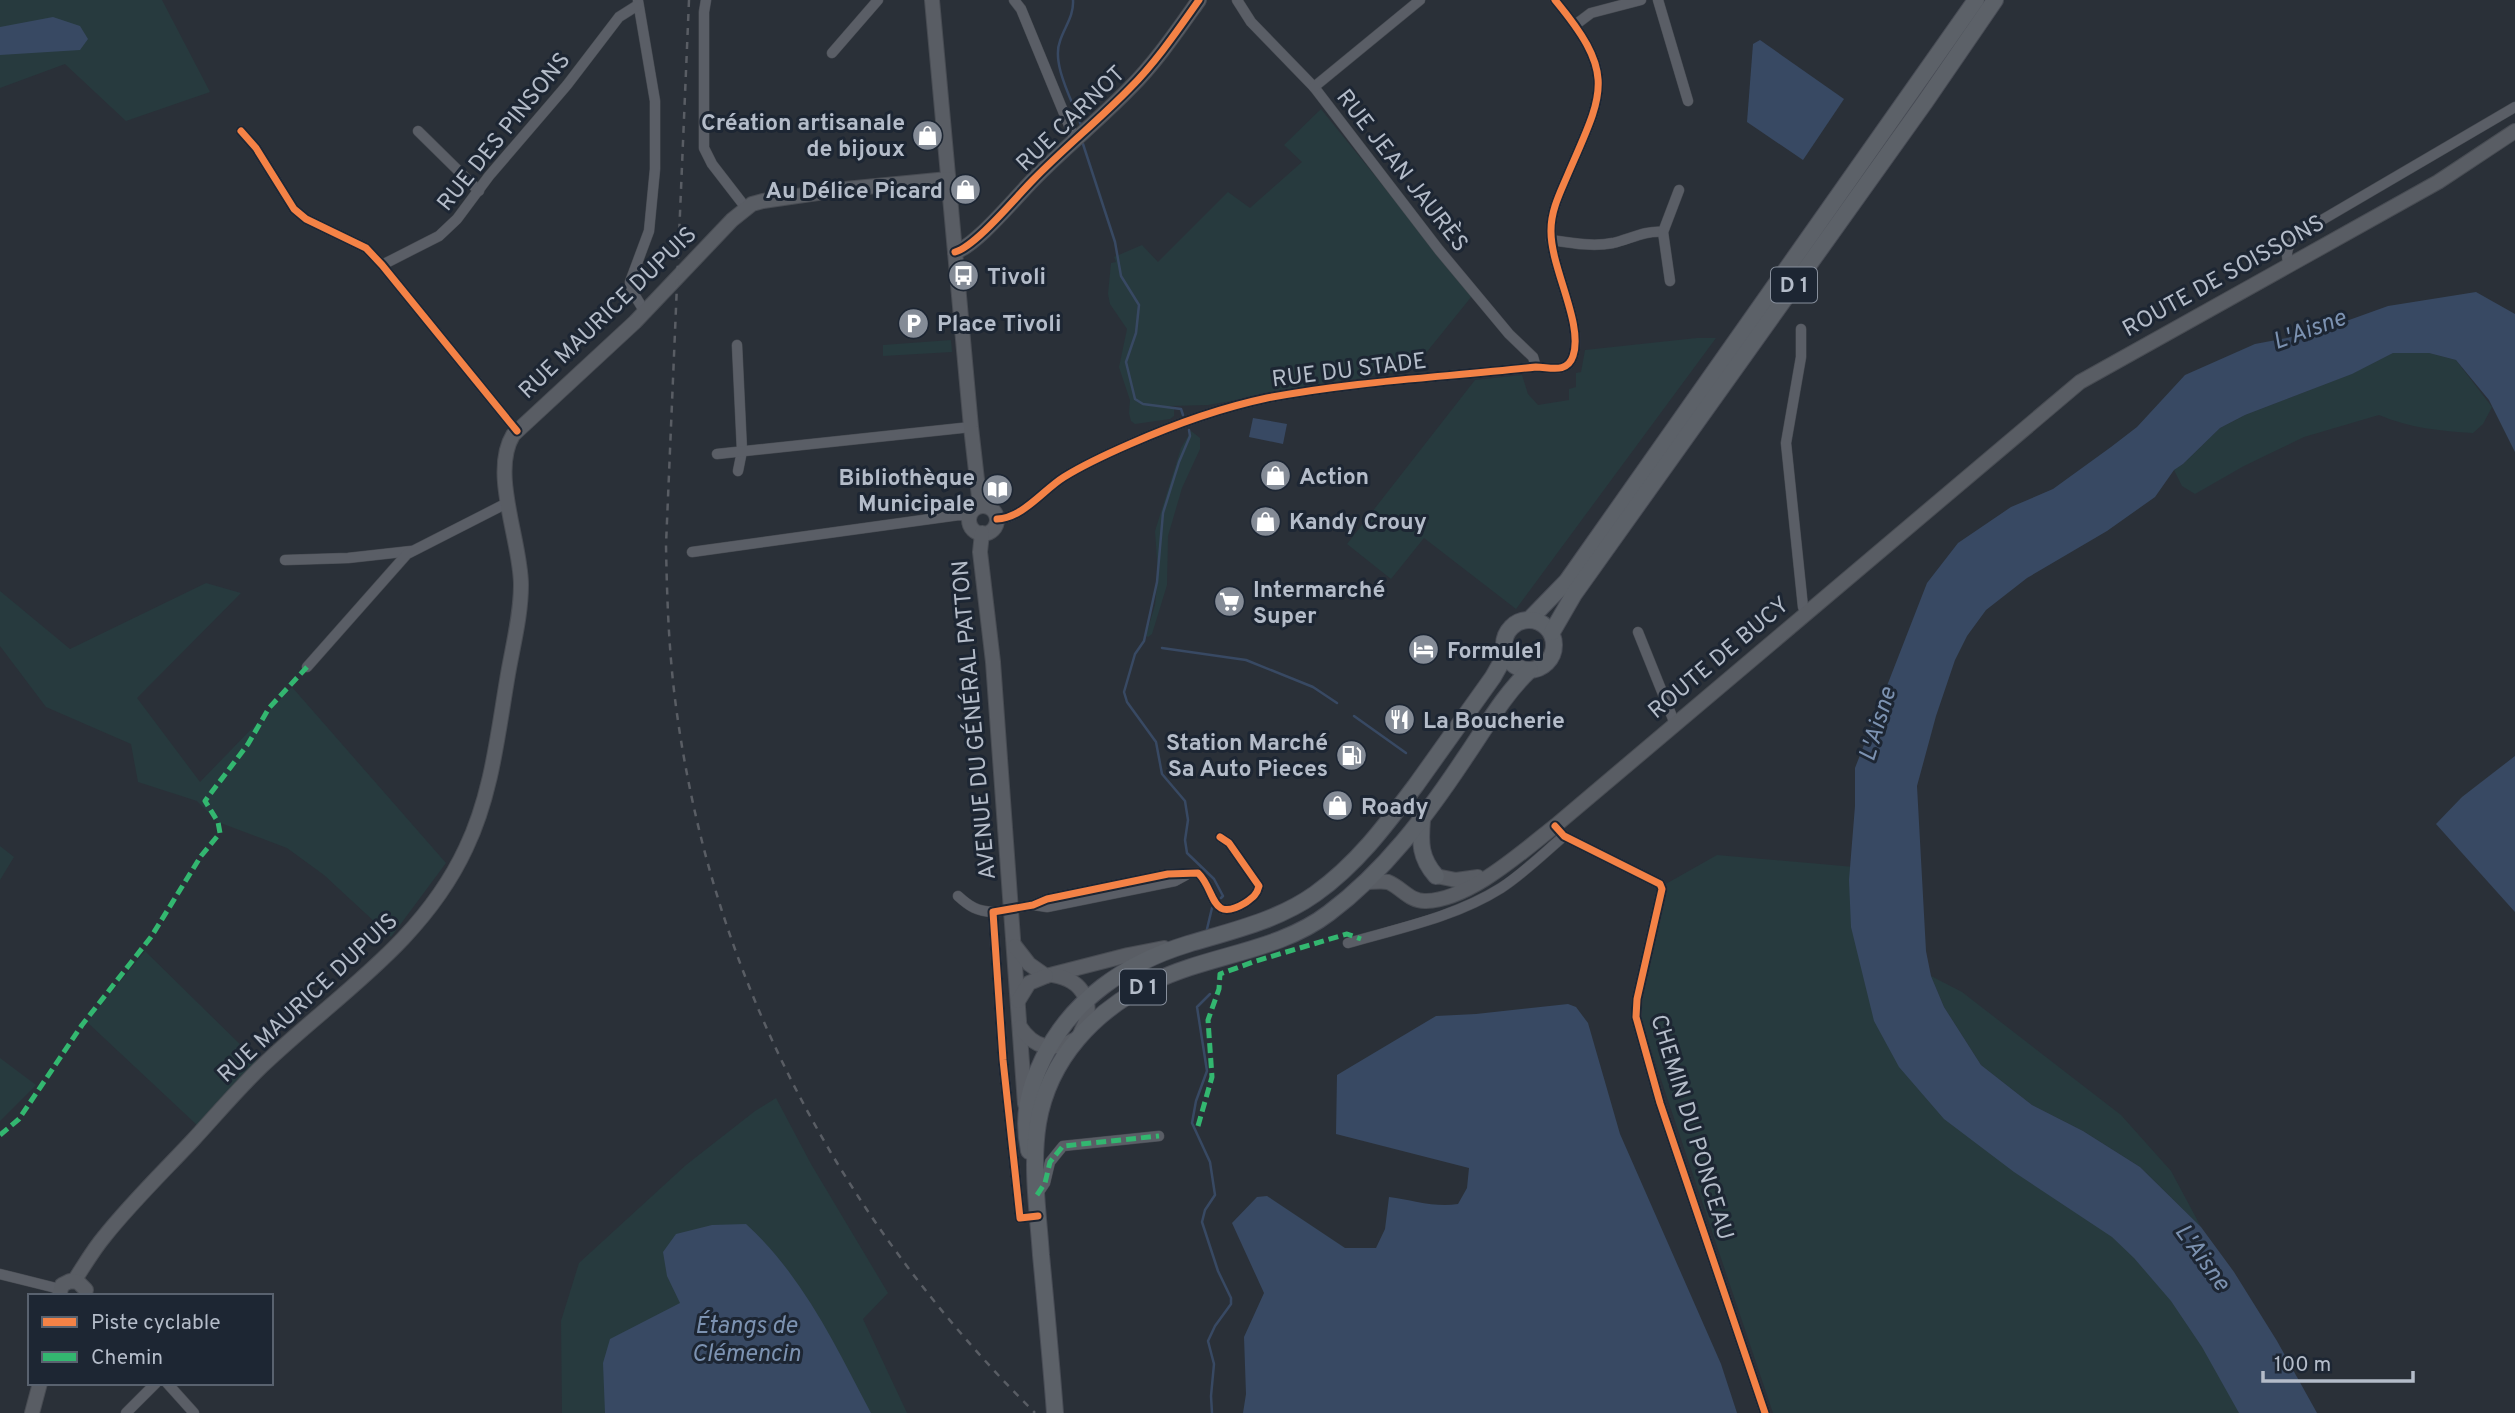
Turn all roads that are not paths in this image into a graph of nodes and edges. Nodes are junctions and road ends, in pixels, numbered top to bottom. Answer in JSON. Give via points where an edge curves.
{"nodes":[{"id":1,"x":706,"y":0,"type":"edge"},
{"id":2,"x":878,"y":0,"type":"edge"},
{"id":3,"x":932,"y":0,"type":"edge"},
{"id":4,"x":1014,"y":0,"type":"edge"},
{"id":5,"x":1199,"y":0,"type":"edge"},
{"id":6,"x":1237,"y":0,"type":"edge"},
{"id":7,"x":1420,"y":0,"type":"edge"},
{"id":8,"x":1555,"y":0,"type":"edge"},
{"id":9,"x":1641,"y":0,"type":"edge"},
{"id":10,"x":1658,"y":0,"type":"edge"},
{"id":11,"x":1976,"y":0,"type":"edge"},
{"id":12,"x":1995,"y":0,"type":"edge"},
{"id":13,"x":638,"y":2,"type":"edge"},
{"id":14,"x":1575,"y":25,"type":"junction"},
{"id":15,"x":832,"y":53,"type":"dead end"},
{"id":16,"x":1314,"y":87,"type":"junction"},
{"id":17,"x":1688,"y":101,"type":"dead end"},
{"id":18,"x":2515,"y":107,"type":"edge"},
{"id":19,"x":241,"y":131,"type":"dead end"},
{"id":20,"x":418,"y":131,"type":"dead end"},
{"id":21,"x":2515,"y":131,"type":"edge"},
{"id":22,"x":1075,"y":140,"type":"junction"},
{"id":23,"x":948,"y":179,"type":"junction"},
{"id":24,"x":1679,"y":190,"type":"dead end"},
{"id":25,"x":478,"y":191,"type":"junction"},
{"id":26,"x":746,"y":208,"type":"junction"},
{"id":27,"x":1663,"y":232,"type":"junction"},
{"id":28,"x":1551,"y":240,"type":"junction"},
{"id":29,"x":955,"y":252,"type":"junction"},
{"id":30,"x":2289,"y":264,"type":"junction"},
{"id":31,"x":382,"y":265,"type":"junction"},
{"id":32,"x":1670,"y":281,"type":"dead end"},
{"id":33,"x":645,"y":312,"type":"junction"},
{"id":34,"x":1801,"y":329,"type":"dead end"},
{"id":35,"x":737,"y":345,"type":"dead end"},
{"id":36,"x":1536,"y":367,"type":"junction"},
{"id":37,"x":971,"y":427,"type":"junction"},
{"id":38,"x":517,"y":430,"type":"junction"},
{"id":39,"x":742,"y":451,"type":"junction"},
{"id":40,"x":717,"y":454,"type":"dead end"},
{"id":41,"x":738,"y":471,"type":"dead end"},
{"id":42,"x":1965,"y":477,"type":"joint"},
{"id":43,"x":509,"y":502,"type":"junction"},
{"id":44,"x":975,"y":511,"type":"junction"},
{"id":45,"x":997,"y":519,"type":"junction"},
{"id":46,"x":982,"y":533,"type":"junction"},
{"id":47,"x":411,"y":551,"type":"junction"},
{"id":48,"x":692,"y":552,"type":"dead end"},
{"id":49,"x":285,"y":559,"type":"dead end"},
{"id":50,"x":1807,"y":612,"type":"junction"},
{"id":51,"x":1530,"y":619,"type":"junction"},
{"id":52,"x":1552,"y":632,"type":"junction"},
{"id":53,"x":1638,"y":632,"type":"dead end"},
{"id":54,"x":1506,"y":654,"type":"junction"},
{"id":55,"x":307,"y":667,"type":"dead end"},
{"id":56,"x":1530,"y":670,"type":"junction"},
{"id":57,"x":1675,"y":724,"type":"junction"},
{"id":58,"x":1422,"y":820,"type":"junction"},
{"id":59,"x":1560,"y":831,"type":"junction"},
{"id":60,"x":1220,"y":837,"type":"dead end"},
{"id":61,"x":1499,"y":869,"type":"junction"},
{"id":62,"x":1436,"y":876,"type":"joint"},
{"id":63,"x":1366,"y":882,"type":"junction"},
{"id":64,"x":958,"y":897,"type":"dead end"},
{"id":65,"x":1012,"y":908,"type":"junction"},
{"id":66,"x":993,"y":912,"type":"junction"},
{"id":67,"x":1348,"y":943,"type":"dead end"},
{"id":68,"x":1186,"y":944,"type":"junction"},
{"id":69,"x":1015,"y":945,"type":"junction"},
{"id":70,"x":1050,"y":975,"type":"junction"},
{"id":71,"x":1086,"y":999,"type":"junction"},
{"id":72,"x":1017,"y":1005,"type":"junction"},
{"id":73,"x":1019,"y":1026,"type":"junction"},
{"id":74,"x":1077,"y":1037,"type":"junction"},
{"id":75,"x":1048,"y":1048,"type":"junction"},
{"id":76,"x":1026,"y":1109,"type":"junction"},
{"id":77,"x":1159,"y":1136,"type":"dead end"},
{"id":78,"x":1037,"y":1195,"type":"junction"},
{"id":79,"x":1038,"y":1216,"type":"junction"},
{"id":80,"x":0,"y":1274,"type":"edge"},
{"id":81,"x":84,"y":1291,"type":"edge"},
{"id":82,"x":59,"y":1292,"type":"edge"},
{"id":83,"x":39,"y":1385,"type":"edge"},
{"id":84,"x":154,"y":1385,"type":"edge"},
{"id":85,"x":169,"y":1385,"type":"edge"},
{"id":86,"x":32,"y":1413,"type":"edge"},
{"id":87,"x":125,"y":1413,"type":"edge"},
{"id":88,"x":194,"y":1413,"type":"edge"},
{"id":89,"x":1055,"y":1413,"type":"edge"},
{"id":90,"x":1765,"y":1413,"type":"edge"}],
"edges":[{"from":1,"to":26,"type":"street","via":[[704,148]]},
{"from":2,"to":15,"type":"street"},
{"from":3,"to":23,"type":"main road"},
{"from":4,"to":22,"type":"street"},
{"from":5,"to":22,"type":"main road","name":"RUE CARNOT","via":[[1130,88]]},
{"from":6,"to":16,"type":"street","name":"RUE JEAN JAURÈS","via":[[1251,22]]},
{"from":7,"to":16,"type":"street"},
{"from":8,"to":14,"type":"street"},
{"from":9,"to":14,"type":"street","via":[[1591,13]]},
{"from":10,"to":17,"type":"street"},
{"from":11,"to":51,"type":"main road","number":"D 1","via":[[1567,581]]},
{"from":12,"to":52,"type":"main road","number":"D 1","via":[[1574,594]]},
{"from":13,"to":25,"type":"street","name":"RUE DES PINSONS","via":[[619,17]]},
{"from":13,"to":33,"type":"street","via":[[655,101],[656,145],[651,222],[629,282]]},
{"from":14,"to":28,"type":"street","via":[[1595,62],[1599,92],[1595,112],[1553,208]]},
{"from":16,"to":36,"type":"street","name":"RUE JEAN JAURÈS","via":[[1439,250],[1533,357]]},
{"from":18,"to":30,"type":"street","via":[[2310,227],[2287,246]]},
{"from":19,"to":31,"type":"street","via":[[294,209],[366,248]]},
{"from":20,"to":25,"type":"street"},
{"from":21,"to":30,"type":"main road","name":"ROUTE DE SOISSONS","via":[[2438,182]]},
{"from":22,"to":29,"type":"main road","name":"RUE CARNOT","via":[[973,240]]},
{"from":23,"to":26,"type":"main road","via":[[845,189],[763,201]]},
{"from":23,"to":29,"type":"main road"},
{"from":24,"to":27,"type":"street"},
{"from":25,"to":31,"type":"street","name":"RUE DES PINSONS","via":[[439,236]]},
{"from":26,"to":33,"type":"main road","name":"RUE MAURICE DUPUIS"},
{"from":27,"to":28,"type":"street","via":[[1611,244]]},
{"from":27,"to":32,"type":"street"},
{"from":28,"to":36,"type":"street","name":"RUE DU STADE","via":[[1573,326],[1574,354],[1559,370]]},
{"from":29,"to":37,"type":"main road"},
{"from":30,"to":42,"type":"main road","name":"ROUTE DE SOISSONS","via":[[2081,382]]},
{"from":31,"to":38,"type":"street"},
{"from":33,"to":38,"type":"main road","name":"RUE MAURICE DUPUIS"},
{"from":34,"to":50,"type":"street","via":[[1801,357],[1786,443]]},
{"from":35,"to":39,"type":"street"},
{"from":36,"to":45,"type":"street","name":"RUE DU STADE","via":[[1331,388],[1238,405],[1156,432],[1097,458],[1019,512]]},
{"from":37,"to":39,"type":"street"},
{"from":37,"to":44,"type":"main road"},
{"from":38,"to":43,"type":"main road","name":"RUE MAURICE DUPUIS","via":[[503,466]]},
{"from":39,"to":40,"type":"street"},
{"from":39,"to":41,"type":"street"},
{"from":42,"to":50,"type":"main road","name":"ROUTE DE BUCY"},
{"from":43,"to":47,"type":"street"},
{"from":43,"to":81,"type":"main road","name":"RUE MAURICE DUPUIS","via":[[520,573],[518,613],[480,815],[454,873],[411,933],[260,1068],[115,1224],[92,1256]]},
{"from":44,"to":45,"type":"main road","via":[[993,510]]},
{"from":44,"to":46,"type":"main road","via":[[974,529]]},
{"from":44,"to":48,"type":"street"},
{"from":45,"to":46,"type":"main road","via":[[995,528]]},
{"from":46,"to":65,"type":"main road","name":"AVENUE DU GÉNÉRAL PATTON","via":[[980,552]]},
{"from":47,"to":49,"type":"street"},
{"from":47,"to":55,"type":"street"},
{"from":50,"to":57,"type":"main road","name":"ROUTE DE BUCY"},
{"from":51,"to":52,"type":"main road"},
{"from":51,"to":54,"type":"main road","via":[[1508,631]]},
{"from":52,"to":56,"type":"main road","via":[[1551,657]]},
{"from":53,"to":57,"type":"street"},
{"from":54,"to":56,"type":"main road","via":[[1515,666]]},
{"from":54,"to":68,"type":"main road","number":"D 1","via":[[1377,838],[1356,859],[1296,906]]},
{"from":56,"to":58,"type":"main road","number":"D 1","via":[[1507,695]]},
{"from":57,"to":59,"type":"main road","name":"ROUTE DE BUCY"},
{"from":58,"to":62,"type":"main road","via":[[1420,846]]},
{"from":58,"to":63,"type":"main road","number":"D 1"},
{"from":59,"to":61,"type":"main road","name":"ROUTE DE BUCY"},
{"from":59,"to":67,"type":"street","name":"ROUTE DE BUCY","via":[[1504,886],[1471,905]]},
{"from":59,"to":90,"type":"street","name":"CHEMIN DU PONCEAU","via":[[1662,889],[1636,1017],[1660,1102]]},
{"from":60,"to":65,"type":"street","via":[[1259,886],[1257,893],[1230,910],[1216,904],[1198,873],[1047,907]]},
{"from":61,"to":62,"type":"main road","name":"ROUTE DE BUCY","via":[[1468,880]]},
{"from":61,"to":63,"type":"main road","name":"ROUTE DE BUCY","via":[[1461,891],[1424,901],[1388,883]]},
{"from":63,"to":74,"type":"main road","number":"D 1","via":[[1316,922],[1273,943],[1155,981]]},
{"from":64,"to":66,"type":"street","via":[[970,907]]},
{"from":65,"to":66,"type":"street"},
{"from":65,"to":69,"type":"main road","name":"AVENUE DU GÉNÉRAL PATTON"},
{"from":66,"to":79,"type":"street","via":[[1020,1218]]},
{"from":68,"to":70,"type":"main road"},
{"from":68,"to":71,"type":"main road","number":"D 1","via":[[1146,960]]},
{"from":69,"to":70,"type":"main road","via":[[1029,964]]},
{"from":69,"to":72,"type":"main road","name":"AVENUE DU GÉNÉRAL PATTON"},
{"from":70,"to":71,"type":"main road","via":[[1073,981]]},
{"from":70,"to":72,"type":"main road","via":[[1029,983]]},
{"from":71,"to":74,"type":"main road","via":[[1087,1020]]},
{"from":71,"to":75,"type":"main road","number":"D 1"},
{"from":72,"to":73,"type":"main road","name":"AVENUE DU GÉNÉRAL PATTON"},
{"from":73,"to":75,"type":"main road","via":[[1031,1041]]},
{"from":73,"to":76,"type":"main road","name":"AVENUE DU GÉNÉRAL PATTON"},
{"from":74,"to":75,"type":"main road","via":[[1064,1046]]},
{"from":74,"to":78,"type":"main road","number":"D 1","via":[[1057,1070],[1038,1123]]},
{"from":75,"to":76,"type":"main road","number":"D 1"},
{"from":76,"to":78,"type":"main road","number":"D 1"},
{"from":77,"to":78,"type":"street","via":[[1063,1146],[1050,1162]]},
{"from":78,"to":79,"type":"main road","number":"D 1"},
{"from":79,"to":89,"type":"main road","number":"D 1"},
{"from":80,"to":82,"type":"street"},
{"from":81,"to":82,"type":"main road","via":[[65,1282]]},
{"from":83,"to":86,"type":"main road"},
{"from":84,"to":87,"type":"street"},
{"from":85,"to":88,"type":"street"}]}
